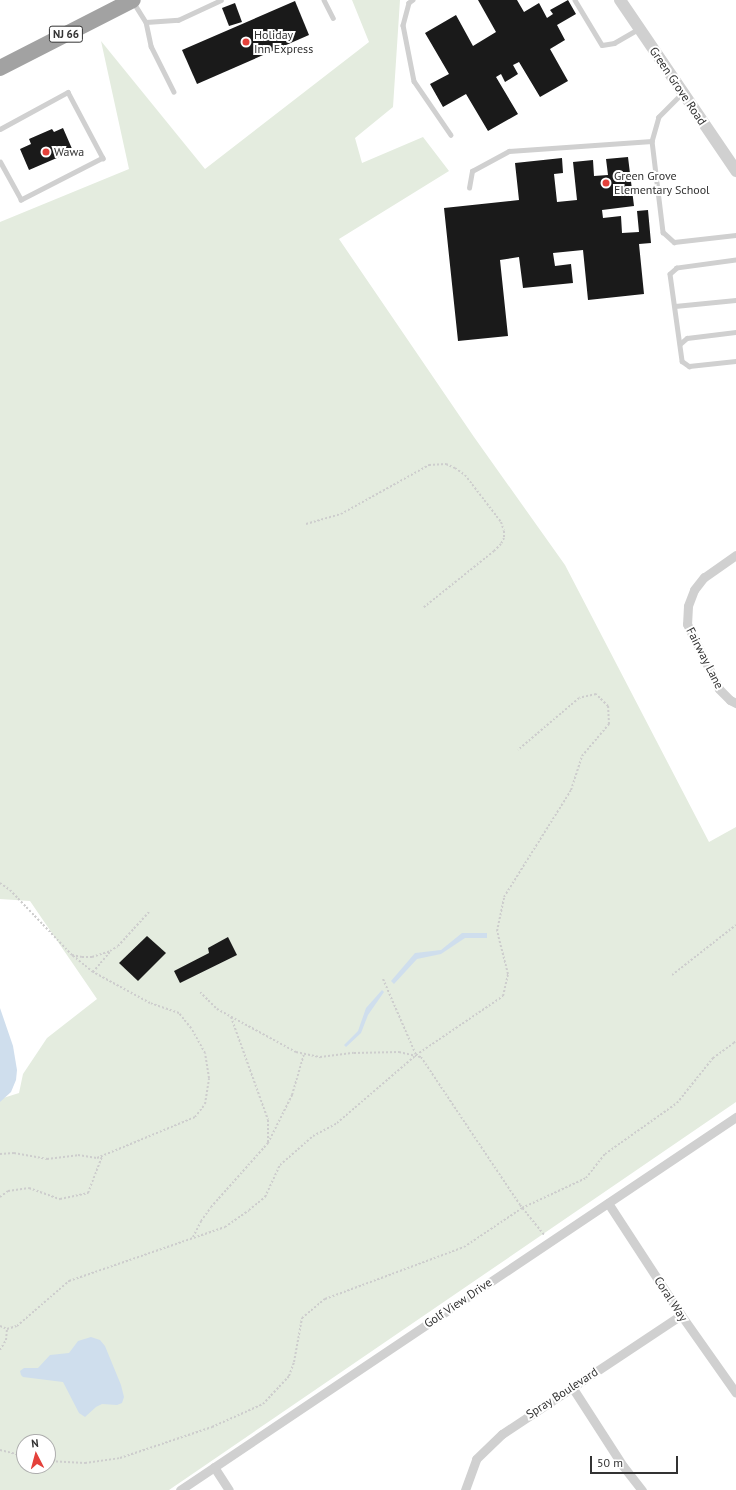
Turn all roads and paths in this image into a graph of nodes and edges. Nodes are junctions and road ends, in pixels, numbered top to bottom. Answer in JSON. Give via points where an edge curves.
{"nodes":[{"id":1,"x":133,"y":0,"type":"edge"},
{"id":2,"x":221,"y":0,"type":"edge"},
{"id":3,"x":324,"y":0,"type":"edge"},
{"id":4,"x":413,"y":0,"type":"edge"},
{"id":5,"x":574,"y":0,"type":"edge"},
{"id":6,"x":620,"y":0,"type":"edge"},
{"id":7,"x":333,"y":18,"type":"dead end"},
{"id":8,"x":146,"y":22,"type":"junction"},
{"id":9,"x":640,"y":28,"type":"junction"},
{"id":10,"x":0,"y":68,"type":"edge"},
{"id":11,"x":174,"y":92,"type":"dead end"},
{"id":12,"x":683,"y":93,"type":"junction"},
{"id":13,"x":0,"y":129,"type":"edge"},
{"id":14,"x":451,"y":135,"type":"dead end"},
{"id":15,"x":652,"y":141,"type":"junction"},
{"id":16,"x":0,"y":162,"type":"edge"},
{"id":17,"x":2,"y":170,"type":"edge"},
{"id":18,"x":736,"y":171,"type":"edge"},
{"id":19,"x":469,"y":188,"type":"dead end"},
{"id":20,"x":736,"y":235,"type":"edge"},
{"id":21,"x":736,"y":260,"type":"edge"},
{"id":22,"x":736,"y":300,"type":"edge"},
{"id":23,"x":675,"y":306,"type":"junction"},
{"id":24,"x":736,"y":332,"type":"edge"},
{"id":25,"x":680,"y":344,"type":"junction"},
{"id":26,"x":736,"y":361,"type":"edge"},
{"id":27,"x":306,"y":524,"type":"dead end"},
{"id":28,"x":736,"y":555,"type":"edge"},
{"id":29,"x":424,"y":607,"type":"dead end"},
{"id":30,"x":736,"y":703,"type":"edge"},
{"id":31,"x":518,"y":750,"type":"dead end"},
{"id":32,"x":0,"y":883,"type":"edge"},
{"id":33,"x":149,"y":912,"type":"dead end"},
{"id":34,"x":736,"y":925,"type":"edge"},
{"id":35,"x":110,"y":952,"type":"junction"},
{"id":36,"x":72,"y":954,"type":"junction"},
{"id":37,"x":92,"y":972,"type":"junction"},
{"id":38,"x":672,"y":975,"type":"dead end"},
{"id":39,"x":383,"y":979,"type":"dead end"},
{"id":40,"x":200,"y":992,"type":"dead end"},
{"id":41,"x":230,"y":1015,"type":"junction"},
{"id":42,"x":736,"y":1040,"type":"edge"},
{"id":43,"x":304,"y":1054,"type":"junction"},
{"id":44,"x":416,"y":1055,"type":"junction"},
{"id":45,"x":736,"y":1117,"type":"edge"},
{"id":46,"x":268,"y":1143,"type":"junction"},
{"id":47,"x":0,"y":1154,"type":"edge"},
{"id":48,"x":102,"y":1156,"type":"junction"},
{"id":49,"x":0,"y":1197,"type":"edge"},
{"id":50,"x":608,"y":1203,"type":"junction"},
{"id":51,"x":522,"y":1208,"type":"junction"},
{"id":52,"x":193,"y":1237,"type":"junction"},
{"id":53,"x":549,"y":1242,"type":"junction"},
{"id":54,"x":681,"y":1315,"type":"junction"},
{"id":55,"x":0,"y":1326,"type":"edge"},
{"id":56,"x":7,"y":1329,"type":"junction"},
{"id":57,"x":0,"y":1350,"type":"edge"},
{"id":58,"x":572,"y":1387,"type":"junction"},
{"id":59,"x":736,"y":1393,"type":"edge"},
{"id":60,"x":0,"y":1450,"type":"edge"},
{"id":61,"x":16,"y":1454,"type":"edge"},
{"id":62,"x":56,"y":1461,"type":"edge"},
{"id":63,"x":214,"y":1467,"type":"junction"},
{"id":64,"x":180,"y":1490,"type":"edge"},
{"id":65,"x":229,"y":1490,"type":"edge"},
{"id":66,"x":465,"y":1490,"type":"edge"},
{"id":67,"x":642,"y":1490,"type":"edge"}],
"edges":[{"from":1,"to":8,"type":"lane"},
{"from":1,"to":10,"type":"highway","number":"NJ 66"},
{"from":2,"to":8,"type":"lane","via":[[178,20]]},
{"from":3,"to":7,"type":"lane"},
{"from":4,"to":14,"type":"lane","via":[[409,3],[403,25],[414,81]]},
{"from":5,"to":9,"type":"lane","via":[[602,45],[614,43]]},
{"from":6,"to":9,"type":"street","name":"Green Grove Road"},
{"from":8,"to":11,"type":"lane","via":[[151,46]]},
{"from":9,"to":12,"type":"street","name":"Green Grove Road"},
{"from":12,"to":15,"type":"lane","via":[[659,117]]},
{"from":12,"to":18,"type":"street","name":"Green Grove Road"},
{"from":13,"to":17,"type":"lane","via":[[68,92],[103,158],[21,200]]},
{"from":15,"to":19,"type":"lane","via":[[509,151],[472,171]]},
{"from":15,"to":20,"type":"lane","via":[[663,232],[674,242]]},
{"from":16,"to":17,"type":"lane"},
{"from":21,"to":23,"type":"lane","via":[[677,268],[670,274]]},
{"from":22,"to":23,"type":"lane"},
{"from":23,"to":25,"type":"lane"},
{"from":24,"to":25,"type":"lane","via":[[688,338]]},
{"from":25,"to":26,"type":"lane","via":[[682,361],[689,366]]},
{"from":27,"to":29,"type":"path","via":[[340,514],[429,465],[446,464],[465,475],[501,522],[504,538],[494,551]]},
{"from":28,"to":30,"type":"street","name":"Fairway Lane","via":[[710,572],[694,590],[688,606],[687,624],[719,689]]},
{"from":31,"to":44,"type":"path","via":[[579,698],[596,694],[608,706],[609,724],[582,756],[571,790],[504,897],[497,931],[508,974],[503,996]]},
{"from":32,"to":36,"type":"path","via":[[10,890]]},
{"from":33,"to":35,"type":"path"},
{"from":34,"to":38,"type":"path"},
{"from":35,"to":36,"type":"path","via":[[92,957]]},
{"from":35,"to":37,"type":"path"},
{"from":36,"to":37,"type":"path"},
{"from":37,"to":48,"type":"path","via":[[150,1003],[178,1013],[191,1028],[204,1053],[209,1078],[205,1104],[195,1117]]},
{"from":39,"to":44,"type":"path"},
{"from":40,"to":41,"type":"path","via":[[217,1009]]},
{"from":41,"to":43,"type":"path"},
{"from":41,"to":46,"type":"path","via":[[268,1120]]},
{"from":42,"to":51,"type":"path","via":[[713,1058],[677,1103],[605,1154],[586,1178]]},
{"from":43,"to":44,"type":"path","via":[[320,1057],[399,1052]]},
{"from":43,"to":46,"type":"path","via":[[292,1094]]},
{"from":44,"to":51,"type":"path","via":[[421,1056]]},
{"from":44,"to":52,"type":"path","via":[[337,1123],[313,1136],[280,1165],[265,1197],[225,1227]]},
{"from":45,"to":50,"type":"street","name":"Golf View Drive"},
{"from":46,"to":52,"type":"path","via":[[211,1207]]},
{"from":47,"to":48,"type":"path","via":[[14,1153],[47,1159],[78,1155],[97,1158]]},
{"from":48,"to":49,"type":"path","via":[[88,1193],[60,1199],[30,1188],[8,1191]]},
{"from":50,"to":53,"type":"street","name":"Golf View Drive"},
{"from":50,"to":54,"type":"street","name":"Coral Way"},
{"from":51,"to":53,"type":"path"},
{"from":51,"to":62,"type":"path","via":[[464,1246],[325,1299],[302,1318],[294,1362],[288,1376],[263,1404],[212,1427],[120,1458],[85,1463]]},
{"from":52,"to":56,"type":"path","via":[[69,1281],[16,1326]]},
{"from":53,"to":63,"type":"street","name":"Golf View Drive"},
{"from":54,"to":58,"type":"street","name":"Spray Boulevard"},
{"from":54,"to":59,"type":"street","name":"Coral Way"},
{"from":55,"to":56,"type":"path"},
{"from":56,"to":57,"type":"path","via":[[6,1340]]},
{"from":58,"to":66,"type":"street","name":"Spray Boulevard","via":[[502,1434],[484,1450],[476,1459]]},
{"from":58,"to":67,"type":"street","via":[[623,1466]]},
{"from":60,"to":61,"type":"path"},
{"from":63,"to":64,"type":"street","name":"Golf View Drive"},
{"from":63,"to":65,"type":"street"}]}
